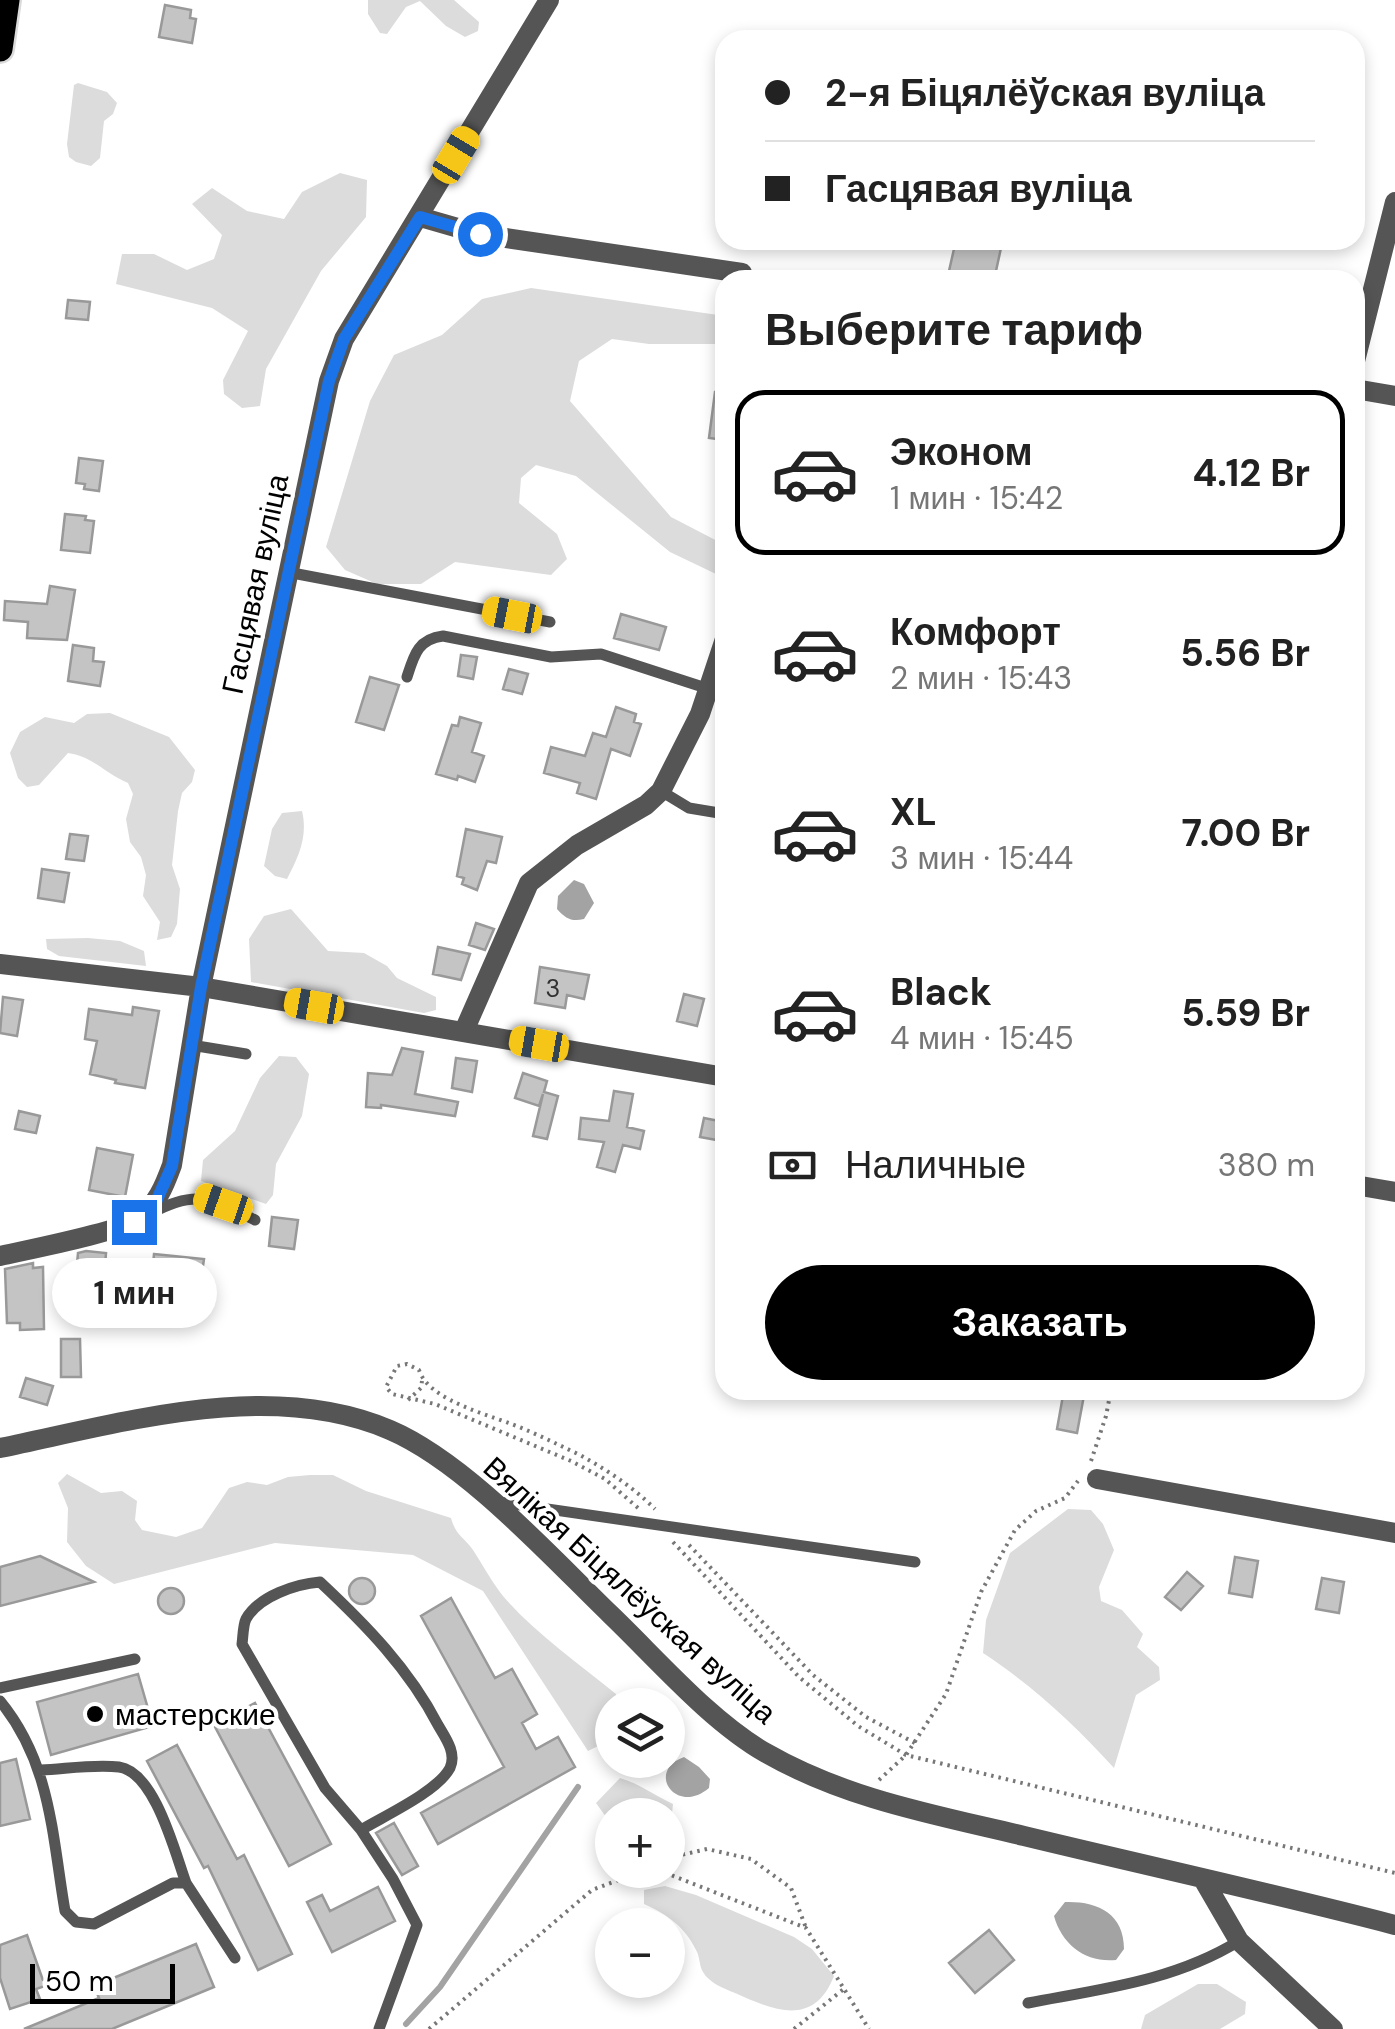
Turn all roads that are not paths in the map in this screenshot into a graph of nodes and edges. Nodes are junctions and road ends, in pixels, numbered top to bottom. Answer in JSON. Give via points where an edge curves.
{"nodes":[{"id":1,"x":8,"y":0,"type":"edge"},
{"id":2,"x":549,"y":0,"type":"edge"},
{"id":3,"x":0,"y":48,"type":"edge"},
{"id":4,"x":1395,"y":202,"type":"edge"},
{"id":5,"x":420,"y":217,"type":"junction"},
{"id":6,"x":716,"y":270,"type":"edge"},
{"id":7,"x":1365,"y":321,"type":"edge"},
{"id":8,"x":1365,"y":390,"type":"edge"},
{"id":9,"x":1395,"y":396,"type":"edge"},
{"id":10,"x":288,"y":572,"type":"junction"},
{"id":11,"x":550,"y":622,"type":"dead end"},
{"id":12,"x":715,"y":669,"type":"edge"},
{"id":13,"x":407,"y":677,"type":"dead end"},
{"id":14,"x":708,"y":690,"type":"junction"},
{"id":15,"x":661,"y":792,"type":"junction"},
{"id":16,"x":715,"y":812,"type":"edge"},
{"id":17,"x":0,"y":964,"type":"edge"},
{"id":18,"x":201,"y":987,"type":"junction"},
{"id":19,"x":464,"y":1031,"type":"junction"},
{"id":20,"x":191,"y":1046,"type":"junction"},
{"id":21,"x":246,"y":1054,"type":"dead end"},
{"id":22,"x":715,"y":1075,"type":"edge"},
{"id":23,"x":1365,"y":1187,"type":"edge"},
{"id":24,"x":1395,"y":1192,"type":"edge"},
{"id":25,"x":255,"y":1220,"type":"dead end"},
{"id":26,"x":134,"y":1222,"type":"junction"},
{"id":27,"x":0,"y":1256,"type":"edge"},
{"id":28,"x":0,"y":1448,"type":"edge"},
{"id":29,"x":1089,"y":1473,"type":"road end"},
{"id":30,"x":490,"y":1500,"type":"junction"},
{"id":31,"x":1395,"y":1533,"type":"edge"},
{"id":32,"x":914,"y":1562,"type":"dead end"},
{"id":33,"x":135,"y":1660,"type":"dead end"},
{"id":34,"x":0,"y":1688,"type":"edge"},
{"id":35,"x":0,"y":1701,"type":"edge"},
{"id":36,"x":41,"y":1770,"type":"junction"},
{"id":37,"x":361,"y":1830,"type":"junction"},
{"id":38,"x":1203,"y":1879,"type":"junction"},
{"id":39,"x":186,"y":1884,"type":"junction"},
{"id":40,"x":1263,"y":1891,"type":"junction"},
{"id":41,"x":1395,"y":1925,"type":"edge"},
{"id":42,"x":1239,"y":1941,"type":"junction"},
{"id":43,"x":236,"y":1958,"type":"dead end"},
{"id":44,"x":1028,"y":2003,"type":"dead end"},
{"id":45,"x":380,"y":2029,"type":"edge"},
{"id":46,"x":1333,"y":2029,"type":"edge"}],
"edges":[{"from":1,"to":3,"type":"main road"},
{"from":2,"to":5,"type":"street","name":"Гасцявая вуліца"},
{"from":4,"to":7,"type":"street"},
{"from":5,"to":6,"type":"street","via":[[480,234]]},
{"from":5,"to":10,"type":"street","name":"Гасцявая вуліца","via":[[344,339]]},
{"from":8,"to":9,"type":"street"},
{"from":10,"to":11,"type":"lane"},
{"from":10,"to":18,"type":"street","name":"Гасцявая вуліца"},
{"from":12,"to":14,"type":"street"},
{"from":13,"to":14,"type":"lane","via":[[420,645],[443,636],[551,657],[600,654]]},
{"from":14,"to":15,"type":"street"},
{"from":15,"to":16,"type":"lane","via":[[689,808]]},
{"from":15,"to":19,"type":"street","via":[[529,882]]},
{"from":17,"to":18,"type":"street"},
{"from":18,"to":19,"type":"street"},
{"from":18,"to":20,"type":"street","name":"Гасцявая вуліца"},
{"from":19,"to":22,"type":"street"},
{"from":20,"to":21,"type":"lane"},
{"from":20,"to":26,"type":"street","name":"Гасцявая вуліца","via":[[172,1166],[155,1204]]},
{"from":23,"to":24,"type":"street"},
{"from":25,"to":26,"type":"lane","via":[[203,1197],[176,1200]]},
{"from":26,"to":27,"type":"street"},
{"from":28,"to":30,"type":"street","name":"Вялікая Біцялёўская вуліца","via":[[177,1411],[272,1405],[392,1430]]},
{"from":29,"to":31,"type":"street"},
{"from":30,"to":32,"type":"lane"},
{"from":30,"to":38,"type":"street","name":"Вялікая Біцялёўская вуліца","via":[[765,1752],[860,1797]]},
{"from":33,"to":34,"type":"lane"},
{"from":35,"to":36,"type":"lane"},
{"from":36,"to":39,"type":"lane","via":[[122,1767],[139,1777]]},
{"from":36,"to":39,"type":"lane","via":[[66,1911],[76,1922],[94,1924],[173,1883]]},
{"from":37,"to":37,"type":"lane","via":[[325,1788],[242,1644],[246,1620],[269,1598],[302,1584],[320,1582],[364,1624],[418,1687],[452,1751],[450,1767],[432,1787]]},
{"from":37,"to":45,"type":"lane","via":[[417,1925]]},
{"from":38,"to":40,"type":"street","name":"Вялікая Біцялёўская вуліца"},
{"from":38,"to":42,"type":"street"},
{"from":39,"to":43,"type":"lane"},
{"from":40,"to":41,"type":"street","name":"Вялікая Біцялёўская вуліца"},
{"from":40,"to":42,"type":"street","via":[[1240,1904]]},
{"from":42,"to":44,"type":"lane","via":[[1157,1979]]},
{"from":42,"to":46,"type":"street"}]}
